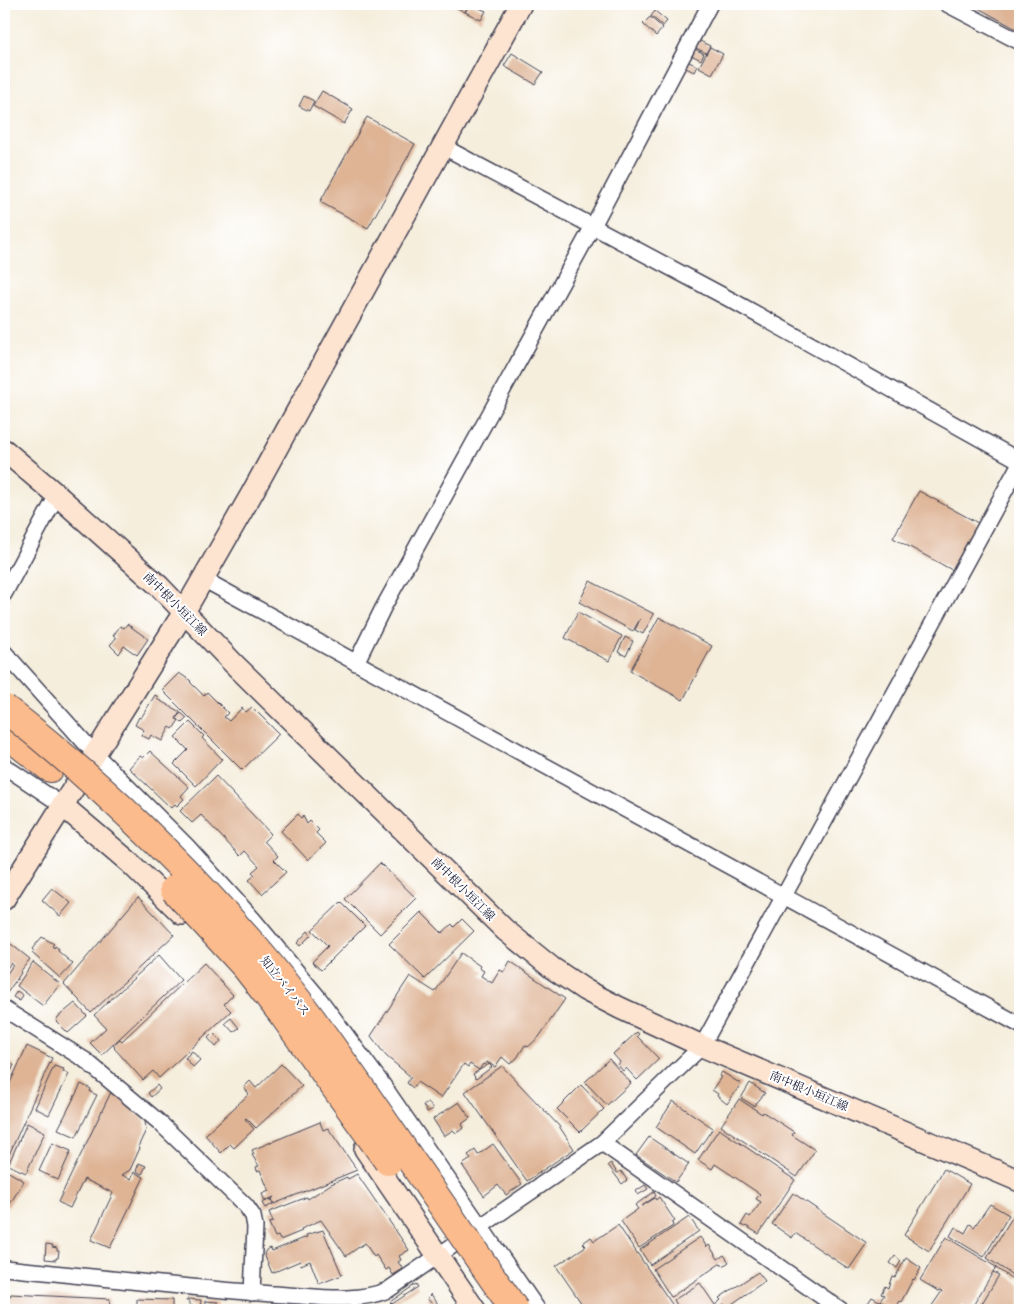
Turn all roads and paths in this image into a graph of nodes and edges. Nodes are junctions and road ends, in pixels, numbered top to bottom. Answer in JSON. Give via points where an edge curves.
{"nodes":[{"id":1,"x":521,"y":4,"type":"edge"},
{"id":2,"x":710,"y":4,"type":"edge"},
{"id":3,"x":947,"y":4,"type":"edge"},
{"id":4,"x":1020,"y":42,"type":"edge"},
{"id":5,"x":442,"y":146,"type":"junction"},
{"id":6,"x":593,"y":226,"type":"junction"},
{"id":7,"x":4,"y":450,"type":"edge"},
{"id":8,"x":1020,"y":462,"type":"edge"},
{"id":9,"x":58,"y":496,"type":"junction"},
{"id":10,"x":203,"y":579,"type":"junction"},
{"id":11,"x":4,"y":594,"type":"edge"},
{"id":12,"x":184,"y":612,"type":"junction"},
{"id":13,"x":4,"y":652,"type":"edge"},
{"id":14,"x":356,"y":663,"type":"junction"},
{"id":15,"x":4,"y":694,"type":"edge"},
{"id":16,"x":4,"y":708,"type":"edge"},
{"id":17,"x":4,"y":732,"type":"edge"},
{"id":18,"x":4,"y":737,"type":"edge"},
{"id":19,"x":94,"y":754,"type":"junction"},
{"id":20,"x":4,"y":766,"type":"edge"},
{"id":21,"x":50,"y":768,"type":"junction"},
{"id":22,"x":104,"y":792,"type":"junction"},
{"id":23,"x":62,"y":805,"type":"junction"},
{"id":24,"x":785,"y":896,"type":"junction"},
{"id":25,"x":4,"y":899,"type":"edge"},
{"id":26,"x":4,"y":1009,"type":"edge"},
{"id":27,"x":1020,"y":1025,"type":"edge"},
{"id":28,"x":702,"y":1046,"type":"junction"},
{"id":29,"x":602,"y":1143,"type":"junction"},
{"id":30,"x":1020,"y":1181,"type":"edge"},
{"id":31,"x":481,"y":1226,"type":"junction"},
{"id":32,"x":437,"y":1257,"type":"junction"},
{"id":33,"x":4,"y":1268,"type":"edge"},
{"id":34,"x":252,"y":1293,"type":"junction"},
{"id":35,"x":474,"y":1310,"type":"edge"},
{"id":36,"x":492,"y":1310,"type":"edge"},
{"id":37,"x":515,"y":1310,"type":"edge"},
{"id":38,"x":538,"y":1310,"type":"edge"},
{"id":39,"x":841,"y":1310,"type":"edge"}],
"edges":[{"from":1,"to":5,"type":"street"},
{"from":2,"to":6,"type":"street"},
{"from":3,"to":4,"type":"street"},
{"from":5,"to":6,"type":"street"},
{"from":5,"to":10,"type":"street"},
{"from":6,"to":8,"type":"street","via":[[828,353]]},
{"from":6,"to":14,"type":"street","via":[[408,561]]},
{"from":7,"to":9,"type":"street","name":"南中根小垣江線"},
{"from":8,"to":24,"type":"street"},
{"from":9,"to":11,"type":"street"},
{"from":9,"to":12,"type":"street","name":"南中根小垣江線"},
{"from":10,"to":12,"type":"street"},
{"from":10,"to":14,"type":"street"},
{"from":12,"to":19,"type":"street"},
{"from":12,"to":28,"type":"street","name":"南中根小垣江線","via":[[529,951],[585,990]]},
{"from":13,"to":19,"type":"street"},
{"from":14,"to":24,"type":"street"},
{"from":15,"to":22,"type":"highway","bridge":true,"via":[[64,746]]},
{"from":16,"to":22,"type":"highway","name":"知立バイパス","bridge":true,"via":[[58,750]]},
{"from":17,"to":21,"type":"highway"},
{"from":18,"to":21,"type":"highway"},
{"from":19,"to":23,"type":"street"},
{"from":19,"to":31,"type":"street","via":[[187,846],[318,997]]},
{"from":20,"to":23,"type":"street"},
{"from":21,"to":36,"type":"highway","name":"知立バイパス","bridge":true,"via":[[158,872],[245,966],[361,1123]]},
{"from":22,"to":37,"type":"highway","name":"知立バイパス","bridge":true,"via":[[174,860],[258,951],[344,1064]]},
{"from":23,"to":25,"type":"street"},
{"from":23,"to":32,"type":"street","via":[[162,893],[220,957],[352,1129]]},
{"from":24,"to":27,"type":"street"},
{"from":24,"to":28,"type":"street"},
{"from":26,"to":34,"type":"street","via":[[85,1060],[159,1122],[246,1206],[255,1227]]},
{"from":28,"to":29,"type":"street"},
{"from":28,"to":30,"type":"street","name":"南中根小垣江線"},
{"from":29,"to":31,"type":"street"},
{"from":29,"to":39,"type":"street"},
{"from":31,"to":32,"type":"street"},
{"from":31,"to":38,"type":"street"},
{"from":32,"to":34,"type":"street","via":[[375,1296],[345,1298]]},
{"from":32,"to":35,"type":"street"},
{"from":33,"to":34,"type":"street"}]}
